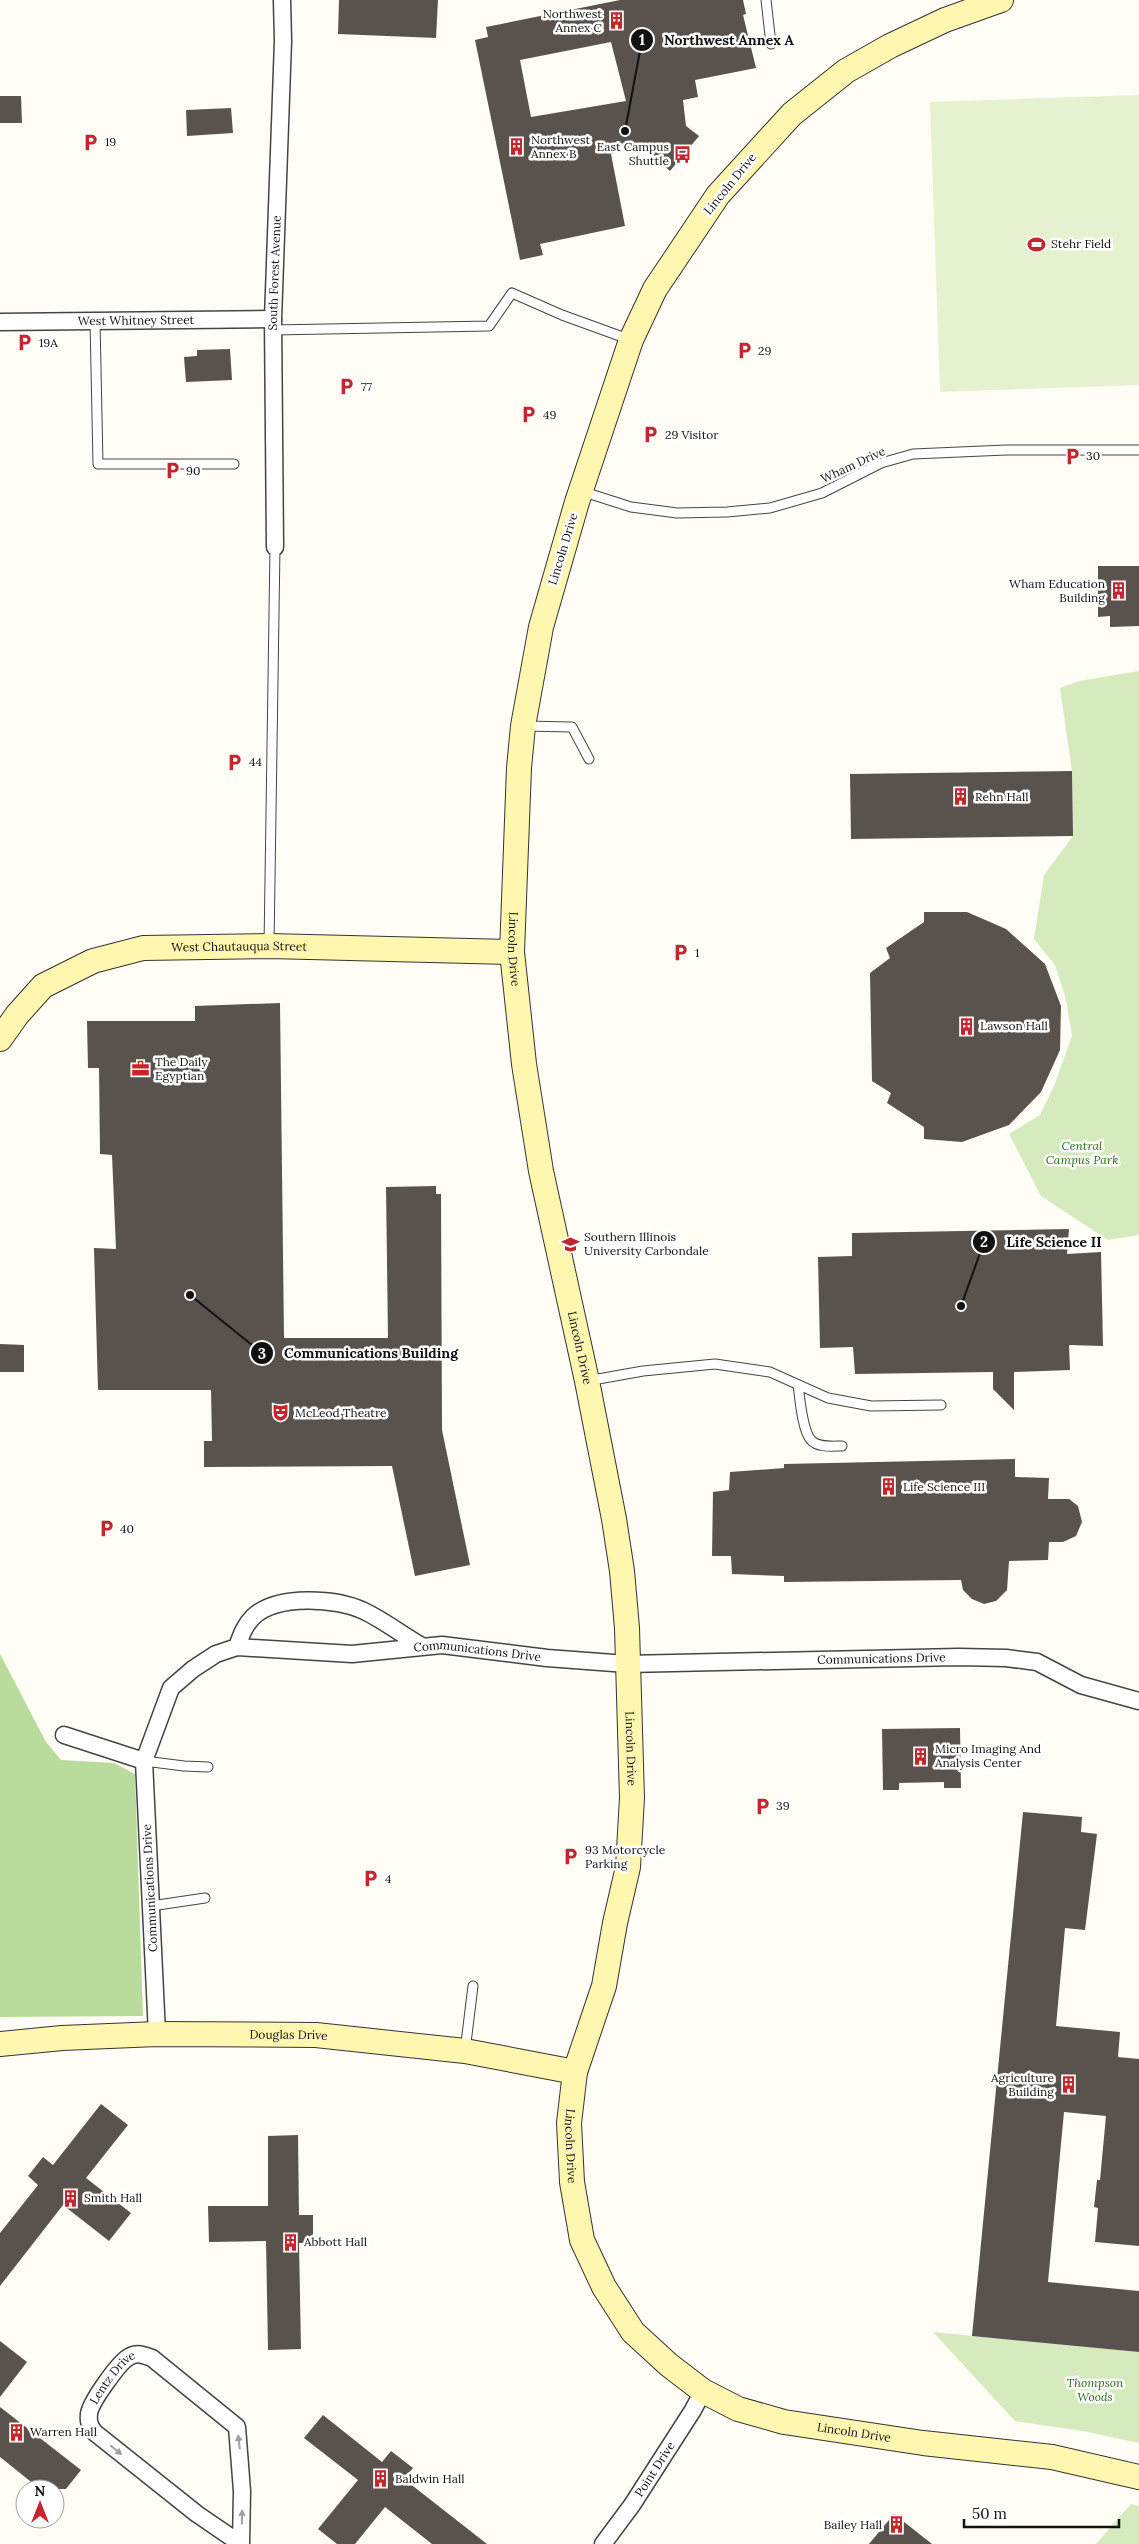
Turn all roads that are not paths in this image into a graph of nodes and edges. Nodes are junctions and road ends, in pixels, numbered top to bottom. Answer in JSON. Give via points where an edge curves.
{"nodes":[{"id":1,"x":282,"y":0,"type":"edge"},
{"id":2,"x":766,"y":0,"type":"edge"},
{"id":3,"x":1001,"y":0,"type":"edge"},
{"id":4,"x":771,"y":44,"type":"dead end"},
{"id":5,"x":96,"y":321,"type":"junction"},
{"id":6,"x":0,"y":322,"type":"edge"},
{"id":7,"x":273,"y":324,"type":"junction"},
{"id":8,"x":631,"y":340,"type":"junction"},
{"id":9,"x":1139,"y":450,"type":"edge"},
{"id":10,"x":234,"y":464,"type":"dead end"},
{"id":11,"x":581,"y":491,"type":"junction"},
{"id":12,"x":275,"y":547,"type":"joint"},
{"id":13,"x":523,"y":726,"type":"junction"},
{"id":14,"x":589,"y":759,"type":"dead end"},
{"id":15,"x":269,"y":946,"type":"junction"},
{"id":16,"x":512,"y":952,"type":"junction"},
{"id":17,"x":0,"y":1039,"type":"edge"},
{"id":18,"x":587,"y":1381,"type":"junction"},
{"id":19,"x":798,"y":1385,"type":"junction"},
{"id":20,"x":941,"y":1405,"type":"dead end"},
{"id":21,"x":842,"y":1446,"type":"dead end"},
{"id":22,"x":420,"y":1645,"type":"junction"},
{"id":23,"x":237,"y":1647,"type":"junction"},
{"id":24,"x":628,"y":1664,"type":"junction"},
{"id":25,"x":1139,"y":1701,"type":"edge"},
{"id":26,"x":64,"y":1735,"type":"dead end"},
{"id":27,"x":144,"y":1760,"type":"junction"},
{"id":28,"x":208,"y":1767,"type":"dead end"},
{"id":29,"x":205,"y":1898,"type":"dead end"},
{"id":30,"x":151,"y":1906,"type":"junction"},
{"id":31,"x":473,"y":1986,"type":"dead end"},
{"id":32,"x":157,"y":2034,"type":"junction"},
{"id":33,"x":0,"y":2044,"type":"edge"},
{"id":34,"x":465,"y":2051,"type":"junction"},
{"id":35,"x":575,"y":2072,"type":"junction"},
{"id":36,"x":703,"y":2391,"type":"junction"},
{"id":37,"x":1139,"y":2477,"type":"edge"},
{"id":38,"x":241,"y":2544,"type":"edge"},
{"id":39,"x":603,"y":2544,"type":"edge"}],
"edges":[{"from":1,"to":7,"type":"street","name":"South Forest Avenue"},
{"from":2,"to":4,"type":"lane"},
{"from":3,"to":8,"type":"street","name":"Lincoln Drive","via":[[945,20],[890,46],[846,71],[792,114],[718,195],[655,289]]},
{"from":5,"to":6,"type":"street","name":"West Whitney Street"},
{"from":5,"to":7,"type":"street","name":"West Whitney Street"},
{"from":5,"to":10,"type":"lane","via":[[98,464]]},
{"from":7,"to":8,"type":"lane","via":[[489,326],[512,294]]},
{"from":7,"to":12,"type":"street","name":"South Forest Avenue"},
{"from":8,"to":11,"type":"street","name":"Lincoln Drive"},
{"from":9,"to":11,"type":"lane","name":"Wham Drive","via":[[913,454],[882,463],[822,493],[770,508],[728,512],[677,514],[631,507]]},
{"from":11,"to":13,"type":"street","name":"Lincoln Drive","via":[[541,627]]},
{"from":12,"to":15,"type":"lane"},
{"from":13,"to":14,"type":"lane","via":[[572,727]]},
{"from":13,"to":16,"type":"street","name":"Lincoln Drive"},
{"from":15,"to":16,"type":"street","name":"West Chautauqua Street"},
{"from":15,"to":17,"type":"street","name":"West Chautauqua Street","via":[[143,948],[93,961],[43,986],[16,1015]]},
{"from":16,"to":18,"type":"street","name":"Lincoln Drive","via":[[524,1064],[540,1162]]},
{"from":18,"to":19,"type":"lane","via":[[643,1371],[715,1364],[770,1372]]},
{"from":18,"to":24,"type":"street","name":"Lincoln Drive","via":[[621,1562]]},
{"from":19,"to":20,"type":"lane","via":[[828,1398],[871,1406]]},
{"from":19,"to":21,"type":"lane","via":[[811,1440],[821,1445]]},
{"from":22,"to":23,"type":"street","name":"Communications Drive","via":[[352,1654]]},
{"from":22,"to":23,"type":"street","via":[[363,1610],[315,1601],[294,1601],[255,1616],[245,1627]]},
{"from":22,"to":24,"type":"street","name":"Communications Drive"},
{"from":23,"to":27,"type":"street","name":"Communications Drive","via":[[216,1654],[171,1688]]},
{"from":24,"to":25,"type":"street","name":"Communications Drive","via":[[1006,1658],[1036,1662],[1082,1685]]},
{"from":24,"to":35,"type":"street","name":"Lincoln Drive","via":[[632,1798],[628,1867],[604,1986]]},
{"from":26,"to":27,"type":"street"},
{"from":27,"to":28,"type":"lane"},
{"from":27,"to":30,"type":"street","name":"Communications Drive"},
{"from":29,"to":30,"type":"lane"},
{"from":30,"to":32,"type":"street","name":"Communications Drive"},
{"from":31,"to":34,"type":"lane"},
{"from":32,"to":33,"type":"street","name":"Douglas Drive"},
{"from":32,"to":34,"type":"street","name":"Douglas Drive","via":[[316,2035]]},
{"from":34,"to":35,"type":"street","name":"Douglas Drive"},
{"from":35,"to":36,"type":"street","name":"Lincoln Drive","via":[[569,2123],[572,2182],[582,2240],[604,2287],[633,2332]]},
{"from":36,"to":37,"type":"street","name":"Lincoln Drive","via":[[738,2409],[784,2422],[923,2443],[1052,2457]]},
{"from":36,"to":39,"type":"street","name":"Point Drive","via":[[632,2505]]},
{"from":38,"to":38,"type":"street","name":"Lentz Drive","one_way":true,"via":[[242,2491],[237,2427],[152,2358],[141,2354],[129,2357],[110,2378],[92,2406],[89,2425],[197,2514]]}]}
